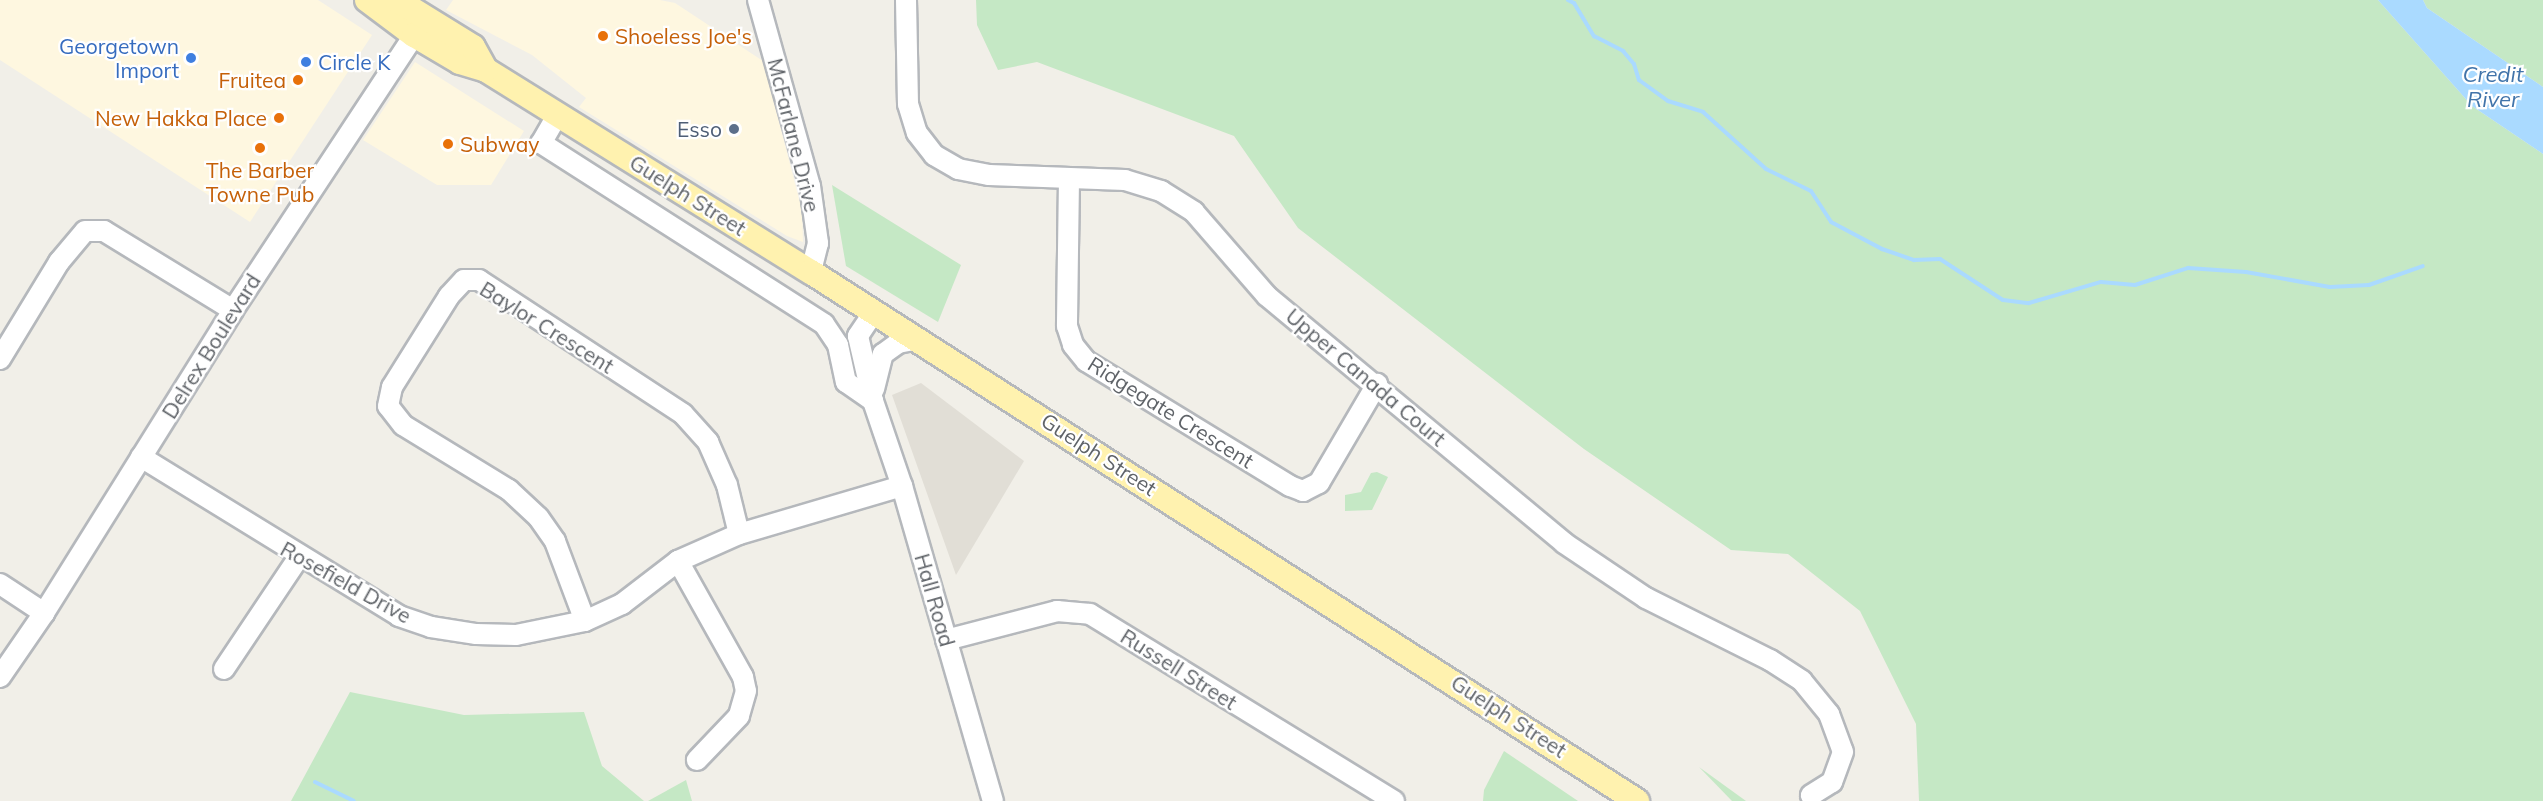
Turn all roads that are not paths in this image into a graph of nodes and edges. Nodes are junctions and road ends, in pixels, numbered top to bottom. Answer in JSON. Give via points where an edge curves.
{"nodes":[{"id":1,"x":367,"y":0,"type":"edge"},
{"id":2,"x":397,"y":0,"type":"edge"},
{"id":3,"x":758,"y":0,"type":"edge"},
{"id":4,"x":906,"y":0,"type":"edge"},
{"id":5,"x":420,"y":26,"type":"junction"},
{"id":6,"x":558,"y":114,"type":"junction"},
{"id":7,"x":1069,"y":179,"type":"junction"},
{"id":8,"x":811,"y":272,"type":"junction"},
{"id":9,"x":232,"y":310,"type":"junction"},
{"id":10,"x":874,"y":312,"type":"junction"},
{"id":11,"x":918,"y":339,"type":"junction"},
{"id":12,"x":0,"y":359,"type":"edge"},
{"id":13,"x":1377,"y":384,"type":"junction"},
{"id":14,"x":873,"y":401,"type":"junction"},
{"id":15,"x":141,"y":457,"type":"junction"},
{"id":16,"x":902,"y":486,"type":"junction"},
{"id":17,"x":739,"y":534,"type":"junction"},
{"id":18,"x":299,"y":557,"type":"junction"},
{"id":19,"x":678,"y":561,"type":"junction"},
{"id":20,"x":0,"y":584,"type":"edge"},
{"id":21,"x":44,"y":613,"type":"junction"},
{"id":22,"x":585,"y":621,"type":"junction"},
{"id":23,"x":946,"y":640,"type":"junction"},
{"id":24,"x":224,"y":669,"type":"dead end"},
{"id":25,"x":0,"y":677,"type":"edge"},
{"id":26,"x":697,"y":760,"type":"dead end"},
{"id":27,"x":1811,"y":795,"type":"dead end"},
{"id":28,"x":993,"y":801,"type":"edge"},
{"id":29,"x":1394,"y":801,"type":"edge"},
{"id":30,"x":1637,"y":801,"type":"edge"}],
"edges":[{"from":1,"to":5,"type":"main road","name":"Guelph Street"},
{"from":2,"to":5,"type":"main road","name":"Guelph Street"},
{"from":3,"to":8,"type":"street","name":"McFarlane Drive","via":[[810,186],[818,243]]},
{"from":4,"to":7,"type":"street","name":"Upper Canada Court","via":[[908,104],[911,121],[925,145],[946,163],[972,173]]},
{"from":5,"to":6,"type":"main road","name":"Guelph Street","via":[[460,62],[486,70]]},
{"from":5,"to":9,"type":"street","name":"Delrex Boulevard"},
{"from":6,"to":8,"type":"main road","name":"Guelph Street"},
{"from":6,"to":14,"type":"street","name":"Guelph Street","via":[[541,143],[825,324],[838,345],[846,382]]},
{"from":7,"to":13,"type":"street","name":"Upper Canada Court","via":[[1125,180],[1177,200],[1194,212],[1267,296]]},
{"from":7,"to":13,"type":"street","name":"Ridgegate Crescent","via":[[1067,326],[1073,345],[1086,360],[1303,491],[1319,483]]},
{"from":8,"to":10,"type":"main road","name":"Guelph Street"},
{"from":9,"to":12,"type":"street","via":[[104,231],[85,231],[59,262]]},
{"from":9,"to":15,"type":"street","name":"Delrex Boulevard"},
{"from":10,"to":11,"type":"main road","name":"Guelph Street"},
{"from":10,"to":14,"type":"street","name":"Hall Road","via":[[858,336]]},
{"from":11,"to":14,"type":"street","via":[[898,343],[883,354],[876,372]]},
{"from":11,"to":30,"type":"main road","name":"Guelph Street"},
{"from":13,"to":27,"type":"street","name":"Upper Canada Court","via":[[1564,543],[1646,598],[1770,660],[1802,681],[1829,714],[1843,752],[1832,782]]},
{"from":14,"to":16,"type":"street","name":"Hall Road"},
{"from":15,"to":18,"type":"street","name":"Rosefield Drive"},
{"from":15,"to":21,"type":"street","name":"Delrex Boulevard"},
{"from":16,"to":17,"type":"street","name":"Rosefield Drive"},
{"from":16,"to":23,"type":"street","name":"Hall Road"},
{"from":17,"to":19,"type":"street","name":"Rosefield Drive"},
{"from":17,"to":22,"type":"street","name":"Baylor Crescent","via":[[727,485],[708,442],[683,414],[479,280],[464,280],[448,296],[392,387],[388,406],[404,425],[509,490],[538,516],[555,541]]},
{"from":18,"to":22,"type":"street","name":"Rosefield Drive","via":[[399,616],[431,627],[516,635]]},
{"from":18,"to":24,"type":"street"},
{"from":19,"to":22,"type":"street","name":"Rosefield Drive","via":[[622,604]]},
{"from":19,"to":26,"type":"street","via":[[743,677],[746,691],[739,716]]},
{"from":20,"to":21,"type":"street"},
{"from":21,"to":25,"type":"street","name":"Delrex Boulevard"},
{"from":23,"to":28,"type":"street","name":"Hall Road"},
{"from":23,"to":29,"type":"street","name":"Russell Street","via":[[1057,611],[1090,614]]}]}
